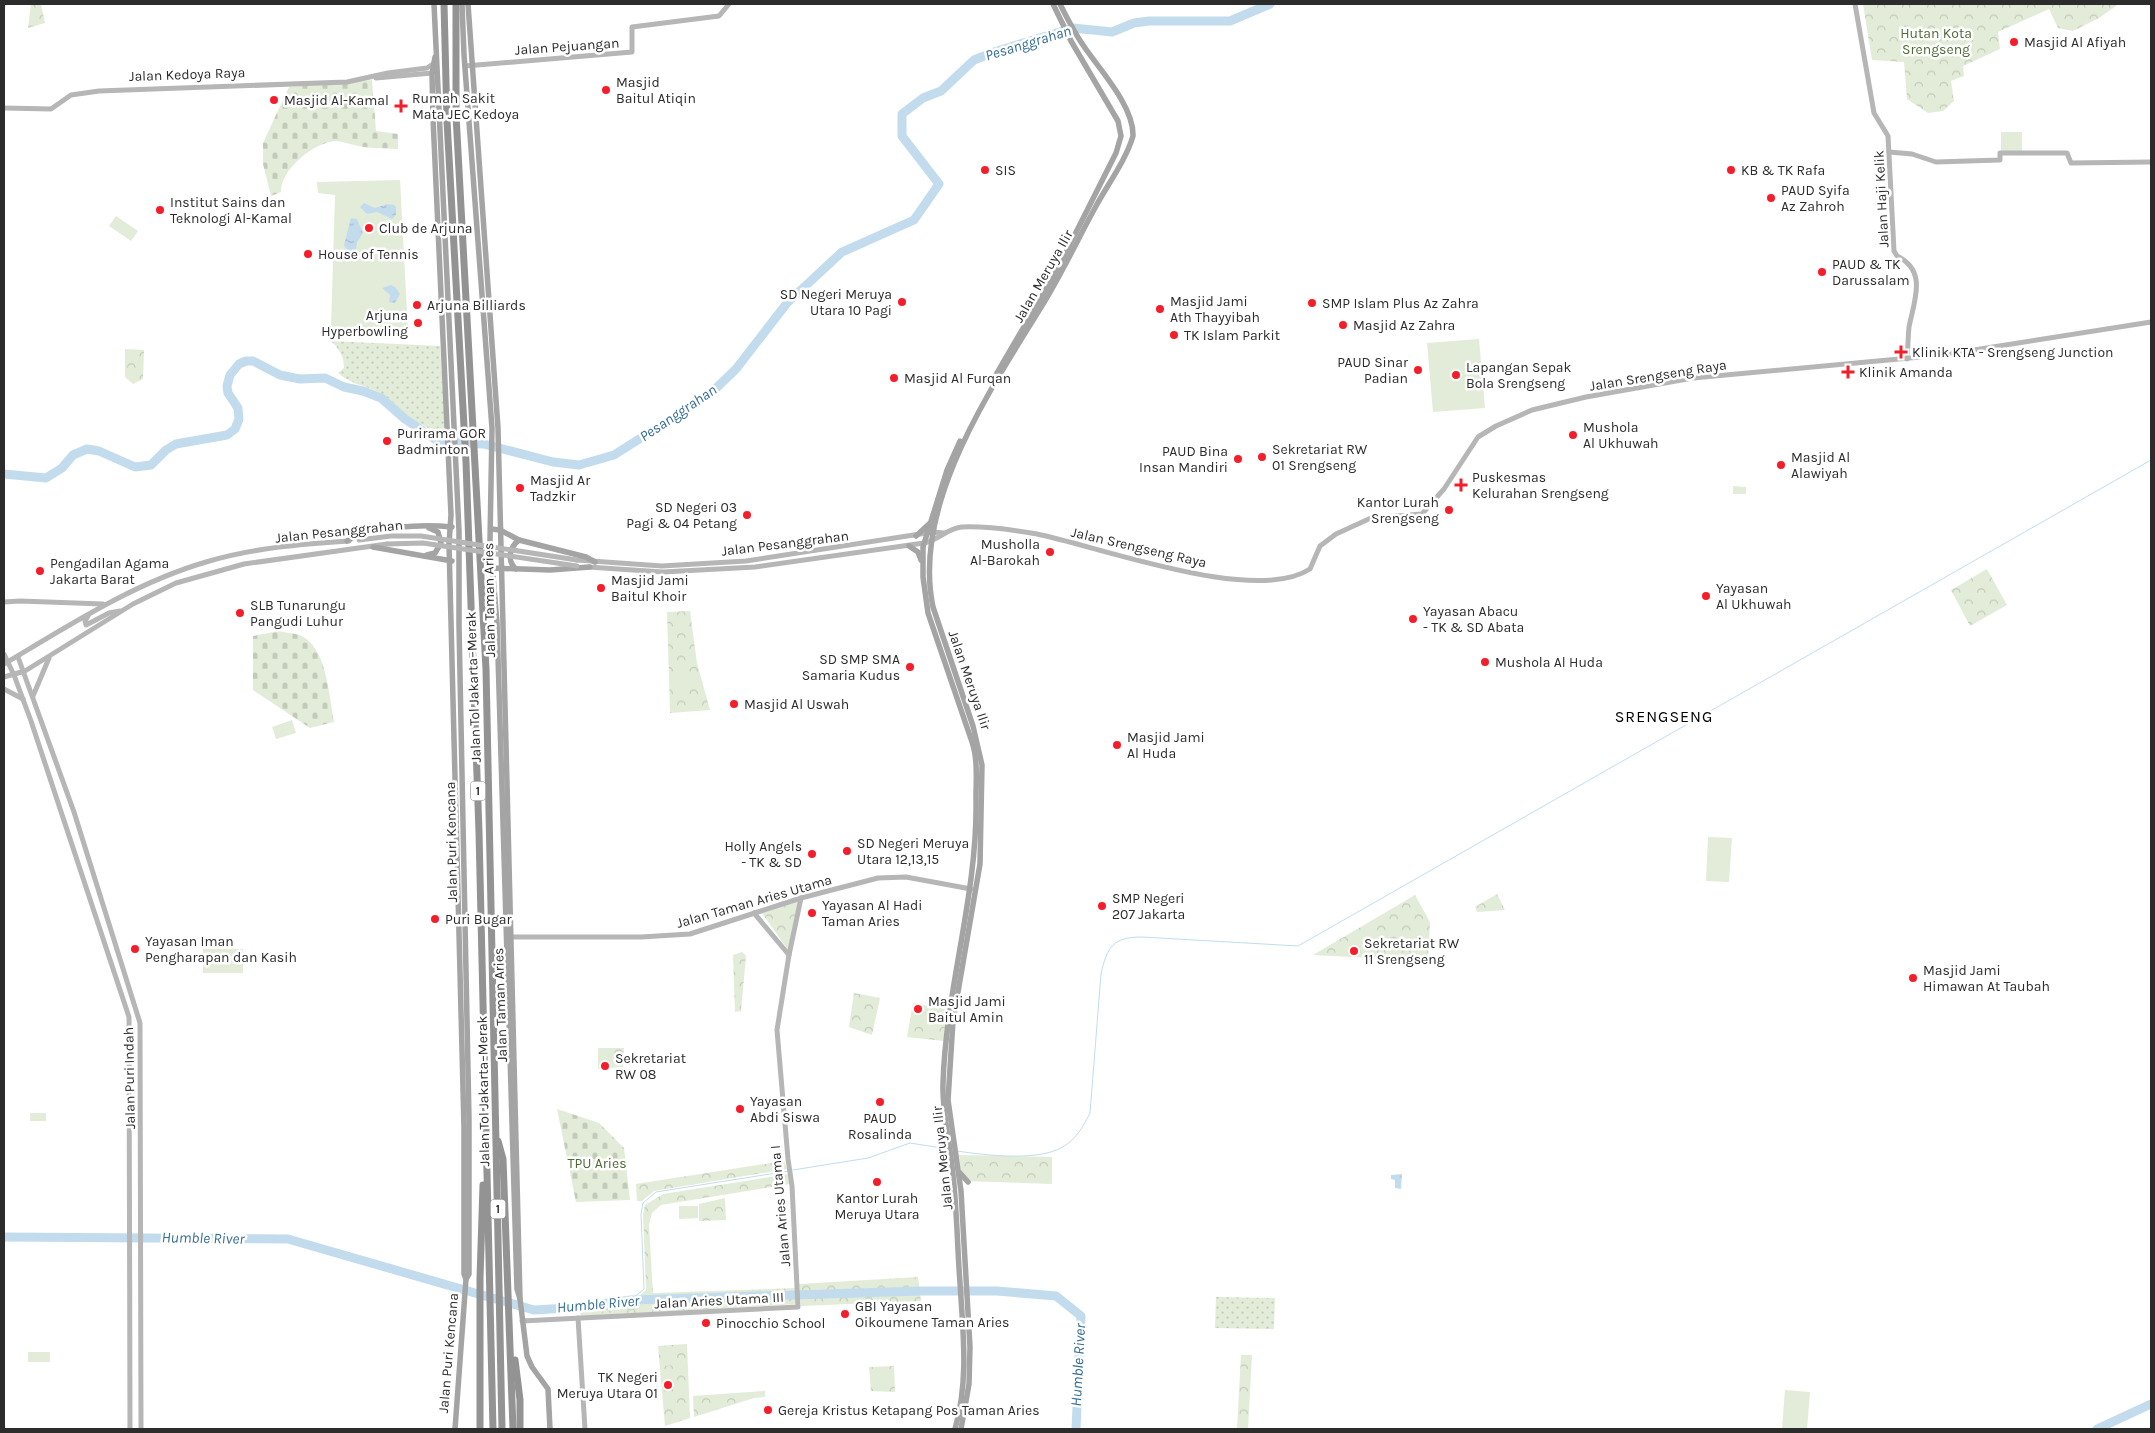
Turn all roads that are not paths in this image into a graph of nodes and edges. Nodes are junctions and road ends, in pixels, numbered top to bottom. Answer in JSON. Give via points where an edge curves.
{"nodes":[{"id":1,"x":434,"y":4,"type":"edge"},
{"id":2,"x":444,"y":4,"type":"edge"},
{"id":3,"x":456,"y":4,"type":"edge"},
{"id":4,"x":462,"y":4,"type":"edge"},
{"id":5,"x":468,"y":4,"type":"edge"},
{"id":6,"x":729,"y":4,"type":"edge"},
{"id":7,"x":1053,"y":4,"type":"edge"},
{"id":8,"x":1060,"y":4,"type":"edge"},
{"id":9,"x":1855,"y":4,"type":"edge"},
{"id":10,"x":435,"y":55,"type":"junction"},
{"id":11,"x":432,"y":64,"type":"junction"},
{"id":12,"x":468,"y":66,"type":"junction"},
{"id":13,"x":432,"y":73,"type":"junction"},
{"id":14,"x":1104,"y":75,"type":"junction"},
{"id":15,"x":376,"y":78,"type":"junction"},
{"id":16,"x":1096,"y":82,"type":"junction"},
{"id":17,"x":4,"y":108,"type":"edge"},
{"id":18,"x":1890,"y":152,"type":"junction"},
{"id":19,"x":2149,"y":162,"type":"edge"},
{"id":20,"x":1070,"y":250,"type":"junction"},
{"id":21,"x":2151,"y":322,"type":"edge"},
{"id":22,"x":1907,"y":359,"type":"junction"},
{"id":23,"x":450,"y":429,"type":"junction"},
{"id":24,"x":494,"y":456,"type":"junction"},
{"id":25,"x":931,"y":521,"type":"junction"},
{"id":26,"x":450,"y":526,"type":"junction"},
{"id":27,"x":427,"y":527,"type":"junction"},
{"id":28,"x":491,"y":529,"type":"junction"},
{"id":29,"x":500,"y":530,"type":"junction"},
{"id":30,"x":459,"y":531,"type":"junction"},
{"id":31,"x":930,"y":533,"type":"junction"},
{"id":32,"x":945,"y":533,"type":"junction"},
{"id":33,"x":916,"y":536,"type":"junction"},
{"id":34,"x":520,"y":540,"type":"junction"},
{"id":35,"x":346,"y":541,"type":"junction"},
{"id":36,"x":866,"y":543,"type":"junction"},
{"id":37,"x":927,"y":543,"type":"junction"},
{"id":38,"x":908,"y":546,"type":"junction"},
{"id":39,"x":373,"y":547,"type":"junction"},
{"id":40,"x":867,"y":551,"type":"junction"},
{"id":41,"x":423,"y":555,"type":"junction"},
{"id":42,"x":460,"y":556,"type":"junction"},
{"id":43,"x":450,"y":560,"type":"junction"},
{"id":44,"x":595,"y":562,"type":"junction"},
{"id":45,"x":577,"y":563,"type":"junction"},
{"id":46,"x":694,"y":564,"type":"junction"},
{"id":47,"x":922,"y":564,"type":"junction"},
{"id":48,"x":590,"y":567,"type":"junction"},
{"id":49,"x":491,"y":568,"type":"junction"},
{"id":50,"x":516,"y":569,"type":"junction"},
{"id":51,"x":502,"y":570,"type":"junction"},
{"id":52,"x":691,"y":571,"type":"junction"},
{"id":53,"x":697,"y":571,"type":"junction"},
{"id":54,"x":4,"y":602,"type":"edge"},
{"id":55,"x":105,"y":604,"type":"junction"},
{"id":56,"x":121,"y":611,"type":"junction"},
{"id":57,"x":90,"y":613,"type":"junction"},
{"id":58,"x":4,"y":654,"type":"edge"},
{"id":59,"x":18,"y":657,"type":"junction"},
{"id":60,"x":49,"y":657,"type":"junction"},
{"id":61,"x":6,"y":663,"type":"edge"},
{"id":62,"x":25,"y":671,"type":"junction"},
{"id":63,"x":14,"y":675,"type":"junction"},
{"id":64,"x":4,"y":677,"type":"edge"},
{"id":65,"x":4,"y":689,"type":"edge"},
{"id":66,"x":33,"y":696,"type":"junction"},
{"id":67,"x":23,"y":699,"type":"junction"},
{"id":68,"x":502,"y":717,"type":"junction"},
{"id":69,"x":40,"y":718,"type":"junction"},
{"id":70,"x":31,"y":721,"type":"junction"},
{"id":71,"x":974,"y":889,"type":"junction"},
{"id":72,"x":801,"y":898,"type":"junction"},
{"id":73,"x":754,"y":913,"type":"junction"},
{"id":74,"x":508,"y":937,"type":"junction"},
{"id":75,"x":789,"y":954,"type":"junction"},
{"id":76,"x":955,"y":1159,"type":"junction"},
{"id":77,"x":959,"y":1172,"type":"junction"},
{"id":78,"x":486,"y":1173,"type":"junction"},
{"id":79,"x":968,"y":1182,"type":"dead end"},
{"id":80,"x":503,"y":1280,"type":"junction"},
{"id":81,"x":466,"y":1282,"type":"junction"},
{"id":82,"x":963,"y":1286,"type":"junction"},
{"id":83,"x":964,"y":1294,"type":"junction"},
{"id":84,"x":798,"y":1304,"type":"joint"},
{"id":85,"x":578,"y":1318,"type":"junction"},
{"id":86,"x":522,"y":1319,"type":"junction"},
{"id":87,"x":510,"y":1338,"type":"junction"},
{"id":88,"x":130,"y":1429,"type":"edge"},
{"id":89,"x":141,"y":1429,"type":"edge"},
{"id":90,"x":455,"y":1429,"type":"edge"},
{"id":91,"x":480,"y":1429,"type":"edge"},
{"id":92,"x":493,"y":1429,"type":"edge"},
{"id":93,"x":502,"y":1429,"type":"edge"},
{"id":94,"x":513,"y":1429,"type":"edge"},
{"id":95,"x":520,"y":1429,"type":"edge"},
{"id":96,"x":550,"y":1429,"type":"edge"},
{"id":97,"x":585,"y":1429,"type":"edge"},
{"id":98,"x":955,"y":1429,"type":"edge"},
{"id":99,"x":961,"y":1429,"type":"edge"}],
"edges":[{"from":1,"to":10,"type":"main road"},
{"from":2,"to":78,"type":"highway","name":"Jalan Tol Jakarta–Merak","number":"1","via":[[447,121],[466,462],[479,832]]},
{"from":3,"to":80,"type":"highway","name":"Jalan Tol Jakarta–Merak","number":"1","via":[[456,115],[486,669],[496,1139],[503,1159]]},
{"from":4,"to":12,"type":"main road"},
{"from":5,"to":12,"type":"main road"},
{"from":6,"to":12,"type":"main road","name":"Jalan Pejuangan","via":[[719,16],[632,27],[632,52]]},
{"from":7,"to":16,"type":"main road","name":"Jalan Meruya Ilir"},
{"from":8,"to":14,"type":"main road","name":"Jalan Meruya Ilir","via":[[1078,38]]},
{"from":9,"to":18,"type":"main road","name":"Jalan Haji Kelik","via":[[1874,113],[1887,133]]},
{"from":10,"to":11,"type":"main road"},
{"from":10,"to":23,"type":"main road"},
{"from":11,"to":13,"type":"main road"},
{"from":11,"to":15,"type":"main road","name":"Jalan Kedoya Raya","via":[[427,68],[388,73]]},
{"from":12,"to":24,"type":"main road"},
{"from":13,"to":15,"type":"main road","name":"Jalan Kedoya Raya"},
{"from":13,"to":23,"type":"main road"},
{"from":14,"to":16,"type":"main road","via":[[1102,81]]},
{"from":14,"to":20,"type":"main road","name":"Jalan Meruya Ilir","via":[[1126,108],[1133,136]]},
{"from":15,"to":17,"type":"main road","name":"Jalan Kedoya Raya","via":[[99,90],[71,95],[51,109]]},
{"from":16,"to":20,"type":"main road","name":"Jalan Meruya Ilir","via":[[1118,120],[1121,136]]},
{"from":18,"to":19,"type":"main road","via":[[1912,154],[1936,162],[2000,160],[2000,153],[2067,153],[2072,163]]},
{"from":18,"to":22,"type":"main road","name":"Jalan Haji Kelik","via":[[1894,251],[1910,264],[1917,287]]},
{"from":20,"to":25,"type":"main road","name":"Jalan Meruya Ilir","via":[[974,413],[947,470]]},
{"from":20,"to":31,"type":"main road","name":"Jalan Meruya Ilir","via":[[970,428]]},
{"from":21,"to":22,"type":"main road","name":"Jalan Srengseng Raya"},
{"from":22,"to":32,"type":"main road","name":"Jalan Srengseng Raya","via":[[1693,378],[1524,412],[1489,429],[1475,440],[1444,489],[1422,514],[1371,518],[1359,523],[1323,542],[1310,570],[1274,582],[1181,571],[1034,534],[962,527]]},
{"from":23,"to":26,"type":"main road","name":"Jalan Puri Kencana"},
{"from":23,"to":30,"type":"main road","name":"Jalan Puri Kencana","via":[[456,457]]},
{"from":24,"to":28,"type":"main road","name":"Jalan Taman Aries"},
{"from":24,"to":29,"type":"main road","name":"Jalan Taman Aries"},
{"from":25,"to":31,"type":"main road","name":"Jalan Meruya Ilir"},
{"from":25,"to":33,"type":"main road"},
{"from":26,"to":27,"type":"main road"},
{"from":26,"to":30,"type":"main road"},
{"from":26,"to":43,"type":"main road","name":"Jalan Puri Kencana"},
{"from":27,"to":35,"type":"main road","via":[[359,534]]},
{"from":27,"to":41,"type":"main road","via":[[438,532],[441,543],[435,553]]},
{"from":28,"to":29,"type":"main road"},
{"from":28,"to":49,"type":"main road","name":"Jalan Taman Aries"},
{"from":29,"to":34,"type":"main road"},
{"from":29,"to":51,"type":"main road","name":"Jalan Taman Aries"},
{"from":30,"to":42,"type":"main road","name":"Jalan Puri Kencana"},
{"from":31,"to":32,"type":"main road","name":"Jalan Srengseng Raya"},
{"from":31,"to":33,"type":"main road","name":"Jalan Pesanggrahan"},
{"from":31,"to":37,"type":"main road","name":"Jalan Meruya Ilir"},
{"from":32,"to":37,"type":"main road","name":"Jalan Srengseng Raya"},
{"from":33,"to":36,"type":"main road","name":"Jalan Pesanggrahan"},
{"from":34,"to":44,"type":"main road"},
{"from":34,"to":50,"type":"main road","via":[[512,547],[510,557]]},
{"from":35,"to":45,"type":"main road","name":"Jalan Pesanggrahan","bridge":true,"via":[[421,536]]},
{"from":35,"to":55,"type":"main road","name":"Jalan Pesanggrahan","via":[[248,552],[206,562]]},
{"from":36,"to":40,"type":"main road"},
{"from":36,"to":46,"type":"main road","name":"Jalan Pesanggrahan","via":[[752,561]]},
{"from":37,"to":38,"type":"main road","name":"Jalan Pesanggrahan"},
{"from":37,"to":47,"type":"main road","name":"Jalan Meruya Ilir"},
{"from":37,"to":71,"type":"main road","name":"Jalan Meruya Ilir","via":[[932,607],[980,751],[982,837]]},
{"from":38,"to":40,"type":"main road","name":"Jalan Pesanggrahan"},
{"from":38,"to":47,"type":"main road","via":[[918,552]]},
{"from":39,"to":41,"type":"main road"},
{"from":39,"to":45,"type":"main road","name":"Jalan Pesanggrahan","bridge":true,"via":[[423,543]]},
{"from":39,"to":56,"type":"main road","name":"Jalan Pesanggrahan","via":[[221,569],[176,584]]},
{"from":40,"to":53,"type":"main road","name":"Jalan Pesanggrahan","via":[[755,567]]},
{"from":41,"to":43,"type":"main road"},
{"from":42,"to":43,"type":"main road"},
{"from":42,"to":81,"type":"main road","name":"Jalan Puri Kencana","via":[[469,1119],[469,1274]]},
{"from":43,"to":81,"type":"main road","name":"Jalan Puri Kencana"},
{"from":44,"to":45,"type":"main road","name":"Jalan Pesanggrahan"},
{"from":44,"to":46,"type":"main road","name":"Jalan Pesanggrahan","via":[[662,566]]},
{"from":45,"to":48,"type":"main road","name":"Jalan Pesanggrahan"},
{"from":46,"to":52,"type":"main road"},
{"from":46,"to":53,"type":"main road"},
{"from":47,"to":71,"type":"main road","name":"Jalan Meruya Ilir","via":[[928,613],[976,757]]},
{"from":48,"to":50,"type":"main road"},
{"from":48,"to":52,"type":"main road","name":"Jalan Pesanggrahan"},
{"from":49,"to":51,"type":"main road"},
{"from":49,"to":68,"type":"main road","name":"Jalan Taman Aries"},
{"from":50,"to":51,"type":"main road"},
{"from":51,"to":68,"type":"main road","name":"Jalan Taman Aries"},
{"from":52,"to":53,"type":"main road","name":"Jalan Pesanggrahan"},
{"from":54,"to":55,"type":"main road"},
{"from":55,"to":57,"type":"main road","name":"Jalan Pesanggrahan"},
{"from":56,"to":57,"type":"main road","via":[[85,625]]},
{"from":56,"to":60,"type":"main road","name":"Jalan Pesanggrahan"},
{"from":57,"to":59,"type":"main road","name":"Jalan Pesanggrahan"},
{"from":58,"to":61,"type":"main road","name":"Jalan Puri Indah"},
{"from":59,"to":61,"type":"main road","name":"Jalan Pesanggrahan"},
{"from":59,"to":62,"type":"main road","name":"Jalan Puri Indah"},
{"from":60,"to":62,"type":"main road","name":"Jalan Pesanggrahan"},
{"from":60,"to":66,"type":"main road"},
{"from":61,"to":63,"type":"main road","name":"Jalan Puri Indah"},
{"from":62,"to":63,"type":"main road","name":"Jalan Pesanggrahan"},
{"from":62,"to":66,"type":"main road","name":"Jalan Puri Indah"},
{"from":63,"to":64,"type":"main road","name":"Jalan Pesanggrahan"},
{"from":63,"to":67,"type":"main road","name":"Jalan Puri Indah"},
{"from":65,"to":67,"type":"main road"},
{"from":66,"to":69,"type":"main road","name":"Jalan Puri Indah"},
{"from":67,"to":70,"type":"main road","name":"Jalan Puri Indah"},
{"from":68,"to":74,"type":"main road","name":"Jalan Taman Aries"},
{"from":69,"to":70,"type":"main road","via":[[35,716]]},
{"from":69,"to":89,"type":"main road","name":"Jalan Puri Indah","via":[[74,812],[139,1015]]},
{"from":70,"to":88,"type":"main road","name":"Jalan Puri Indah","via":[[129,1018]]},
{"from":71,"to":72,"type":"main road","name":"Jalan Taman Aries Utama","via":[[888,877]]},
{"from":71,"to":76,"type":"main road","name":"Jalan Meruya Ilir","via":[[951,1021],[948,1100]]},
{"from":72,"to":73,"type":"main road","name":"Jalan Taman Aries Utama"},
{"from":72,"to":75,"type":"main road","name":"Jalan Aries Utama I"},
{"from":73,"to":74,"type":"main road","name":"Jalan Taman Aries Utama","via":[[679,936]]},
{"from":73,"to":75,"type":"main road"},
{"from":74,"to":86,"type":"main road","name":"Jalan Taman Aries"},
{"from":75,"to":84,"type":"main road","name":"Jalan Aries Utama I","via":[[778,1030]]},
{"from":76,"to":77,"type":"main road","name":"Jalan Meruya Ilir"},
{"from":76,"to":82,"type":"main road","name":"Jalan Meruya Ilir"},
{"from":77,"to":79,"type":"main road"},
{"from":77,"to":82,"type":"main road","name":"Jalan Meruya Ilir"},
{"from":78,"to":91,"type":"highway","via":[[482,1197],[480,1278]]},
{"from":78,"to":92,"type":"highway","name":"Jalan Tol Jakarta–Merak","number":"1"},
{"from":80,"to":87,"type":"highway"},
{"from":80,"to":93,"type":"highway","via":[[500,1307]]},
{"from":81,"to":90,"type":"main road","name":"Jalan Puri Kencana"},
{"from":82,"to":83,"type":"main road","name":"Jalan Meruya Ilir"},
{"from":83,"to":98,"type":"main road","name":"Jalan Meruya Ilir","via":[[965,1373]]},
{"from":83,"to":99,"type":"main road","name":"Jalan Meruya Ilir","via":[[970,1362]]},
{"from":84,"to":85,"type":"main road","name":"Jalan Aries Utama III"},
{"from":85,"to":86,"type":"main road","name":"Jalan Aries Utama III"},
{"from":85,"to":97,"type":"main road"},
{"from":86,"to":96,"type":"main road","name":"Jalan Taman Aries","via":[[530,1362],[548,1389]]},
{"from":87,"to":94,"type":"highway"},
{"from":87,"to":95,"type":"highway","via":[[519,1387]]}]}
